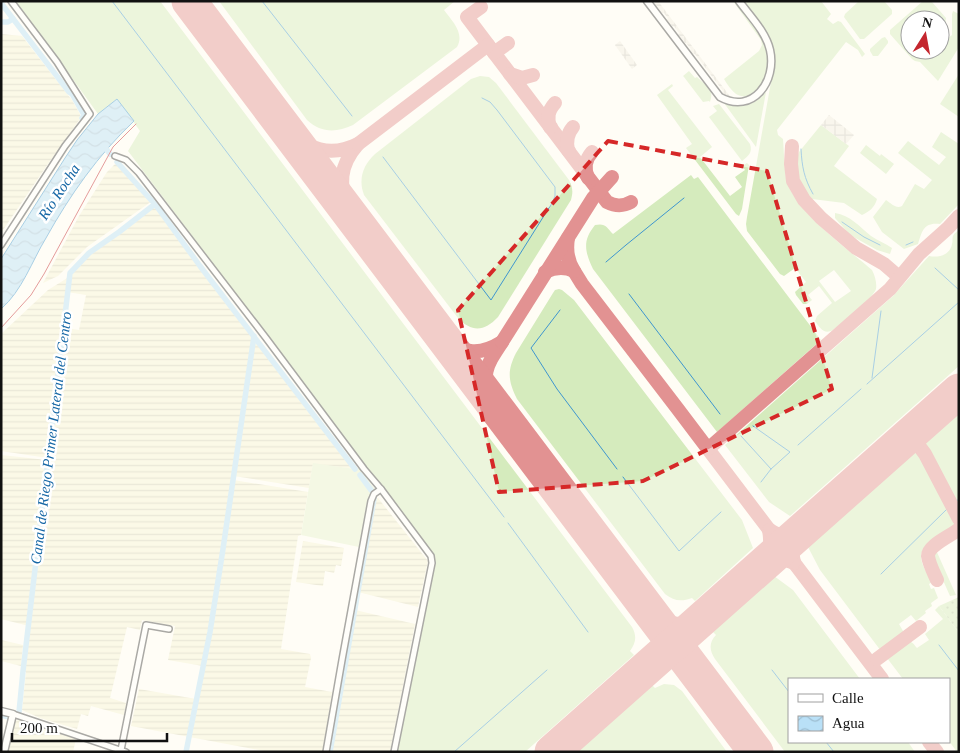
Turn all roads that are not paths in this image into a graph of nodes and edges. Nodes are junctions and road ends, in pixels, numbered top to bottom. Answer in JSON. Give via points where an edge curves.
{"nodes":[{"id":1,"x":11,"y":1,"type":"edge"},
{"id":2,"x":647,"y":1,"type":"edge"},
{"id":3,"x":739,"y":1,"type":"edge"},
{"id":4,"x":115,"y":156,"type":"dead end"},
{"id":5,"x":1,"y":245,"type":"edge"},
{"id":6,"x":381,"y":488,"type":"junction"},
{"id":7,"x":169,"y":629,"type":"dead end"},
{"id":8,"x":1,"y":711,"type":"edge"},
{"id":9,"x":13,"y":714,"type":"junction"},
{"id":10,"x":124,"y":751,"type":"edge"},
{"id":11,"x":4,"y":752,"type":"edge"},
{"id":12,"x":326,"y":752,"type":"edge"},
{"id":13,"x":394,"y":752,"type":"edge"}],
"edges":[{"from":1,"to":5,"type":"street","via":[[57,62],[90,114],[65,146]]},
{"from":2,"to":3,"type":"street","via":[[720,97],[740,103],[752,99],[762,90],[771,58],[765,36]]},
{"from":4,"to":6,"type":"street","via":[[134,168]]},
{"from":6,"to":12,"type":"street","via":[[371,501]]},
{"from":6,"to":13,"type":"street","via":[[432,559]]},
{"from":7,"to":10,"type":"street","via":[[146,625]]},
{"from":8,"to":9,"type":"street"},
{"from":9,"to":10,"type":"street"},
{"from":9,"to":11,"type":"street"}]}
